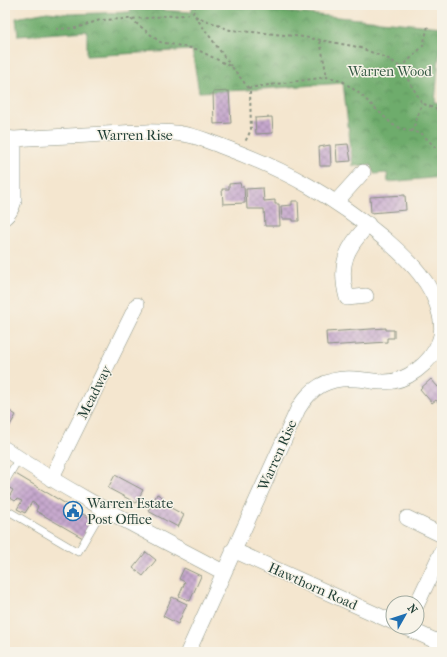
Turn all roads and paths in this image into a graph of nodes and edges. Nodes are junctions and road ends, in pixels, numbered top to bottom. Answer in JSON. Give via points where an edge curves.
{"nodes":[{"id":1,"x":196,"y":5,"type":"edge"},
{"id":2,"x":194,"y":14,"type":"junction"},
{"id":3,"x":131,"y":19,"type":"junction"},
{"id":4,"x":428,"y":26,"type":"dead end"},
{"id":5,"x":56,"y":29,"type":"dead end"},
{"id":6,"x":320,"y":40,"type":"junction"},
{"id":7,"x":232,"y":67,"type":"junction"},
{"id":8,"x":401,"y":68,"type":"junction"},
{"id":9,"x":326,"y":77,"type":"junction"},
{"id":10,"x":248,"y":88,"type":"junction"},
{"id":11,"x":422,"y":103,"type":"junction"},
{"id":12,"x":442,"y":112,"type":"edge"},
{"id":13,"x":412,"y":132,"type":"junction"},
{"id":14,"x":10,"y":139,"type":"edge"},
{"id":15,"x":243,"y":147,"type":"dead end"},
{"id":16,"x":442,"y":152,"type":"edge"},
{"id":17,"x":362,"y":172,"type":"dead end"},
{"id":18,"x":336,"y":202,"type":"junction"},
{"id":19,"x":5,"y":217,"type":"edge"},
{"id":20,"x":368,"y":224,"type":"junction"},
{"id":21,"x":366,"y":296,"type":"dead end"},
{"id":22,"x":137,"y":305,"type":"dead end"},
{"id":23,"x":439,"y":347,"type":"edge"},
{"id":24,"x":5,"y":449,"type":"edge"},
{"id":25,"x":18,"y":458,"type":"junction"},
{"id":26,"x":51,"y":479,"type":"junction"},
{"id":27,"x":5,"y":482,"type":"edge"},
{"id":28,"x":5,"y":509,"type":"edge"},
{"id":29,"x":103,"y":509,"type":"junction"},
{"id":30,"x":407,"y":518,"type":"dead end"},
{"id":31,"x":442,"y":535,"type":"edge"},
{"id":32,"x":234,"y":550,"type":"junction"},
{"id":33,"x":442,"y":551,"type":"edge"},
{"id":34,"x":223,"y":572,"type":"junction"},
{"id":35,"x":421,"y":595,"type":"edge"},
{"id":36,"x":385,"y":618,"type":"edge"},
{"id":37,"x":423,"y":635,"type":"edge"},
{"id":38,"x":442,"y":644,"type":"edge"},
{"id":39,"x":188,"y":652,"type":"edge"}],
"edges":[{"from":1,"to":2,"type":"path"},
{"from":2,"to":3,"type":"path"},
{"from":2,"to":6,"type":"path","via":[[230,30]]},
{"from":2,"to":7,"type":"path"},
{"from":3,"to":5,"type":"path","via":[[100,20],[76,28]]},
{"from":3,"to":7,"type":"path","via":[[160,42],[196,49]]},
{"from":4,"to":8,"type":"path","via":[[423,46]]},
{"from":6,"to":8,"type":"path","via":[[358,46],[391,60]]},
{"from":6,"to":9,"type":"path"},
{"from":7,"to":10,"type":"path"},
{"from":8,"to":11,"type":"path"},
{"from":9,"to":10,"type":"path"},
{"from":9,"to":13,"type":"path","via":[[346,83],[393,125]]},
{"from":10,"to":15,"type":"path","via":[[251,130]]},
{"from":11,"to":12,"type":"path"},
{"from":11,"to":13,"type":"path"},
{"from":13,"to":16,"type":"path","via":[[422,134]]},
{"from":14,"to":18,"type":"street","name":"Warren Rise","via":[[143,132],[191,136],[276,168]]},
{"from":14,"to":19,"type":"street","via":[[14,201]]},
{"from":17,"to":18,"type":"street"},
{"from":18,"to":20,"type":"street","name":"Warren Rise"},
{"from":20,"to":21,"type":"street","via":[[346,255],[343,278],[347,298]]},
{"from":20,"to":23,"type":"street","name":"Warren Rise","via":[[410,261],[430,288],[437,303],[441,323]]},
{"from":22,"to":26,"type":"street","name":"Meadway"},
{"from":23,"to":32,"type":"street","name":"Warren Rise","via":[[418,370],[396,380],[382,382],[334,379],[312,391],[298,409]]},
{"from":24,"to":25,"type":"street"},
{"from":25,"to":26,"type":"street"},
{"from":25,"to":27,"type":"lane"},
{"from":26,"to":29,"type":"street"},
{"from":28,"to":29,"type":"lane","via":[[78,552]]},
{"from":29,"to":34,"type":"street"},
{"from":30,"to":31,"type":"street"},
{"from":32,"to":34,"type":"street","name":"Warren Rise"},
{"from":32,"to":36,"type":"street","name":"Hawthorn Road"},
{"from":33,"to":35,"type":"street"},
{"from":34,"to":39,"type":"street","name":"Warren Rise"},
{"from":37,"to":38,"type":"street"}]}
